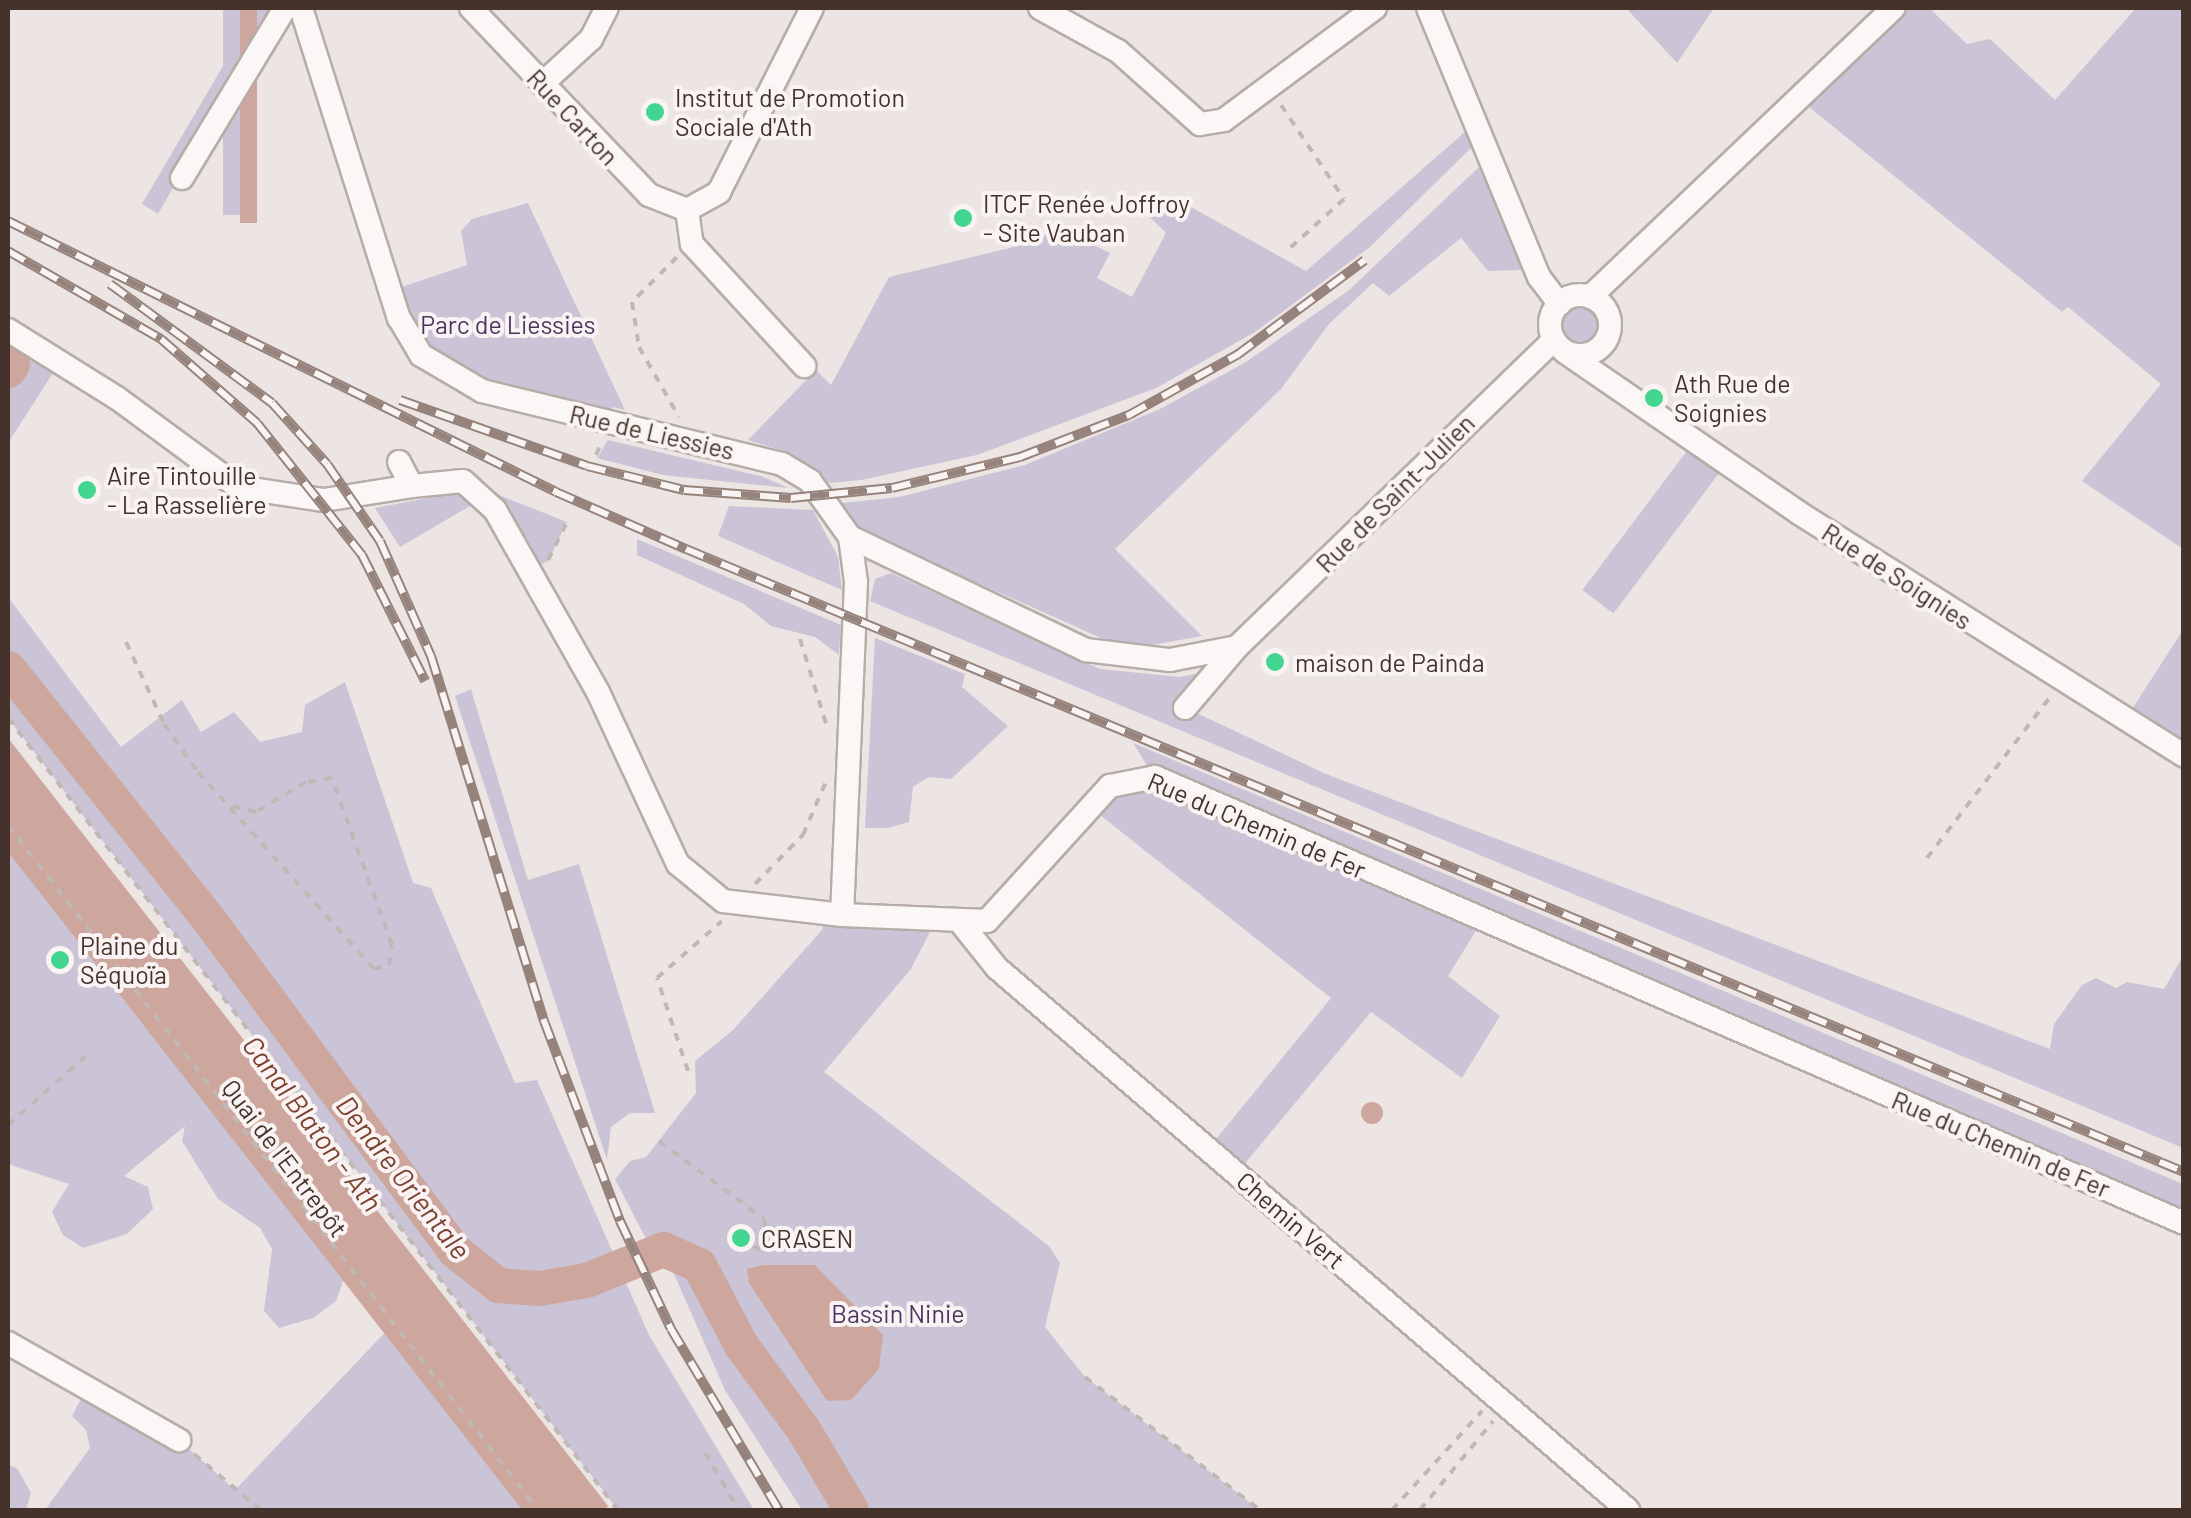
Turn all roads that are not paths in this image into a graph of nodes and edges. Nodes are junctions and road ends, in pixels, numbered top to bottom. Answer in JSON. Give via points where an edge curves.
{"nodes":[{"id":1,"x":285,"y":8,"type":"edge"},
{"id":2,"x":301,"y":8,"type":"edge"},
{"id":3,"x":470,"y":8,"type":"edge"},
{"id":4,"x":607,"y":8,"type":"edge"},
{"id":5,"x":812,"y":8,"type":"edge"},
{"id":6,"x":1040,"y":8,"type":"edge"},
{"id":7,"x":1375,"y":8,"type":"edge"},
{"id":8,"x":1428,"y":8,"type":"edge"},
{"id":9,"x":1894,"y":8,"type":"edge"},
{"id":10,"x":542,"y":84,"type":"junction"},
{"id":11,"x":182,"y":178,"type":"dead end"},
{"id":12,"x":687,"y":210,"type":"junction"},
{"id":13,"x":1590,"y":297,"type":"junction"},
{"id":14,"x":1559,"y":304,"type":"junction"},
{"id":15,"x":8,"y":330,"type":"edge"},
{"id":16,"x":1559,"y":346,"type":"junction"},
{"id":17,"x":1599,"y":348,"type":"junction"},
{"id":18,"x":804,"y":366,"type":"dead end"},
{"id":19,"x":1619,"y":384,"type":"junction"},
{"id":20,"x":399,"y":462,"type":"dead end"},
{"id":21,"x":412,"y":486,"type":"junction"},
{"id":22,"x":850,"y":538,"type":"junction"},
{"id":23,"x":1237,"y":647,"type":"junction"},
{"id":24,"x":1185,"y":708,"type":"dead end"},
{"id":25,"x":2184,"y":755,"type":"edge"},
{"id":26,"x":842,"y":915,"type":"junction"},
{"id":27,"x":961,"y":923,"type":"junction"},
{"id":28,"x":2184,"y":1223,"type":"edge"},
{"id":29,"x":8,"y":1343,"type":"edge"},
{"id":30,"x":179,"y":1440,"type":"road end"},
{"id":31,"x":1628,"y":1510,"type":"edge"}],
"edges":[{"from":1,"to":11,"type":"street"},
{"from":2,"to":22,"type":"street","name":"Rue de Liessies","via":[[399,318],[421,355],[482,391],[782,464],[810,481]]},
{"from":3,"to":10,"type":"street","name":"Rue Carton"},
{"from":4,"to":10,"type":"street","via":[[591,39]]},
{"from":5,"to":12,"type":"street","via":[[719,192]]},
{"from":6,"to":7,"type":"street","via":[[1118,51],[1200,124],[1224,120]]},
{"from":8,"to":14,"type":"street","via":[[1538,277]]},
{"from":9,"to":13,"type":"street"},
{"from":10,"to":12,"type":"street","name":"Rue Carton","via":[[649,195]]},
{"from":12,"to":18,"type":"street","via":[[692,244]]},
{"from":13,"to":14,"type":"street"},
{"from":13,"to":17,"type":"street","via":[[1610,318]]},
{"from":14,"to":16,"type":"street","via":[[1550,321]]},
{"from":15,"to":21,"type":"street","via":[[118,398],[238,487],[324,500]]},
{"from":16,"to":17,"type":"street"},
{"from":16,"to":19,"type":"street","name":"Rue de Soignies"},
{"from":16,"to":23,"type":"street","name":"Rue de Saint-Julien"},
{"from":17,"to":19,"type":"street","name":"Rue de Soignies"},
{"from":19,"to":25,"type":"street","name":"Rue de Soignies","via":[[1799,513]]},
{"from":20,"to":21,"type":"street"},
{"from":21,"to":26,"type":"street","name":"Rue du Chemin de Fer","via":[[450,479],[473,486],[531,570],[598,692],[678,864],[710,894],[735,905]]},
{"from":22,"to":23,"type":"street","via":[[1086,650],[1170,660]]},
{"from":22,"to":26,"type":"street","name":"Rue de Liessies","via":[[856,582]]},
{"from":23,"to":24,"type":"street","name":"Rue de Saint-Julien"},
{"from":26,"to":27,"type":"street","name":"Rue du Chemin de Fer"},
{"from":27,"to":28,"type":"street","name":"Rue du Chemin de Fer","via":[[998,914],[1110,786],[1154,777]]},
{"from":27,"to":31,"type":"street","name":"Chemin Vert","via":[[997,968]]},
{"from":29,"to":30,"type":"street"}]}
